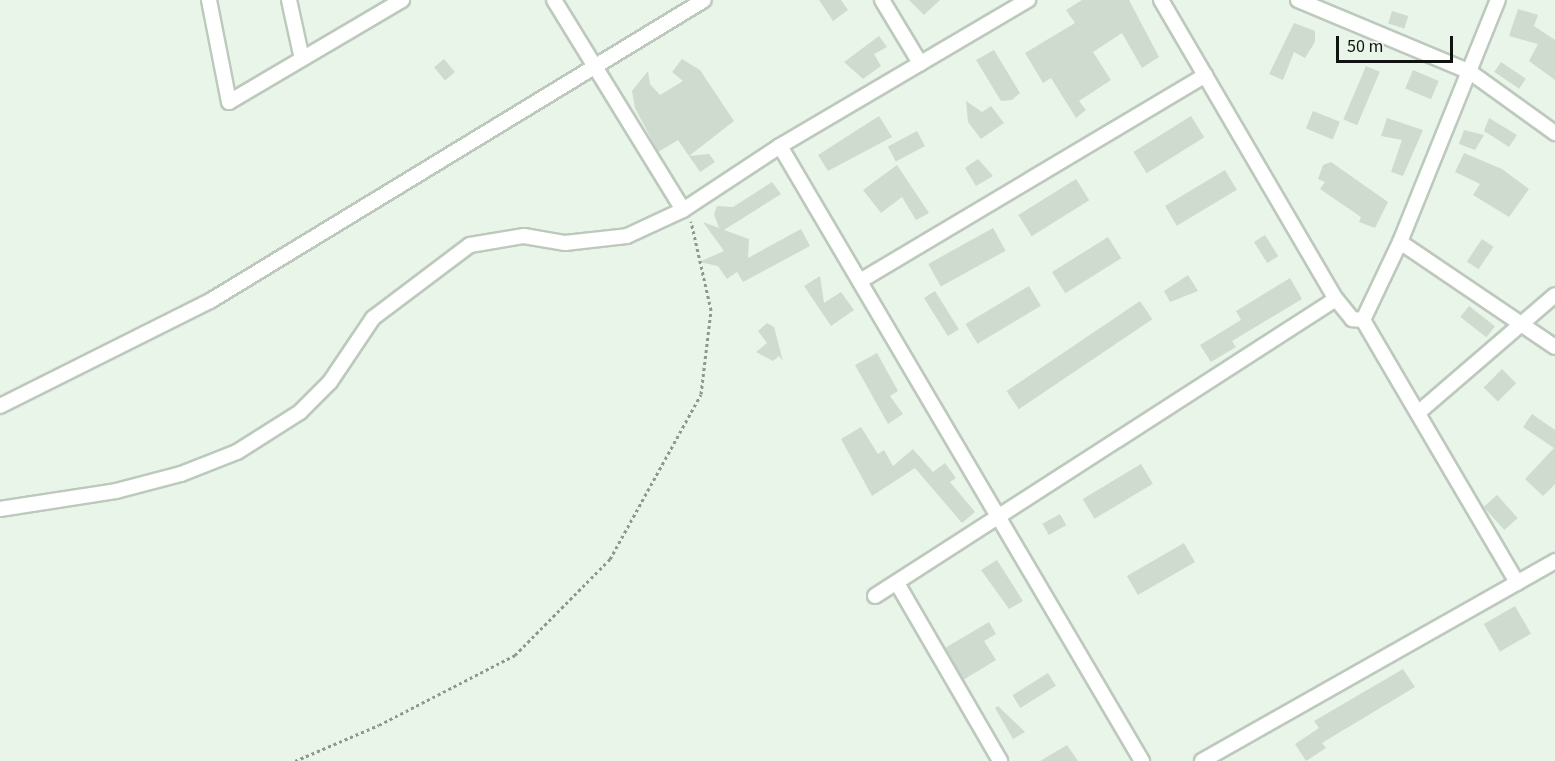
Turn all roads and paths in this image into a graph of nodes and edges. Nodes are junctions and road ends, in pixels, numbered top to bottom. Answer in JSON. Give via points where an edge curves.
{"nodes":[{"id":1,"x":209,"y":0,"type":"edge"},
{"id":2,"x":289,"y":0,"type":"edge"},
{"id":3,"x":402,"y":0,"type":"edge"},
{"id":4,"x":554,"y":0,"type":"edge"},
{"id":5,"x":704,"y":0,"type":"edge"},
{"id":6,"x":882,"y":0,"type":"edge"},
{"id":7,"x":1028,"y":0,"type":"edge"},
{"id":8,"x":1161,"y":0,"type":"edge"},
{"id":9,"x":1298,"y":0,"type":"edge"},
{"id":10,"x":1498,"y":0,"type":"edge"},
{"id":11,"x":302,"y":59,"type":"junction"},
{"id":12,"x":920,"y":63,"type":"junction"},
{"id":13,"x":595,"y":70,"type":"junction"},
{"id":14,"x":1470,"y":72,"type":"junction"},
{"id":15,"x":1205,"y":75,"type":"junction"},
{"id":16,"x":1555,"y":133,"type":"edge"},
{"id":17,"x":780,"y":146,"type":"junction"},
{"id":18,"x":683,"y":210,"type":"junction"},
{"id":19,"x":1400,"y":242,"type":"junction"},
{"id":20,"x":860,"y":281,"type":"junction"},
{"id":21,"x":1555,"y":295,"type":"edge"},
{"id":22,"x":1336,"y":299,"type":"junction"},
{"id":23,"x":1363,"y":320,"type":"junction"},
{"id":24,"x":1523,"y":322,"type":"junction"},
{"id":25,"x":1555,"y":347,"type":"edge"},
{"id":26,"x":0,"y":406,"type":"edge"},
{"id":27,"x":1419,"y":412,"type":"junction"},
{"id":28,"x":0,"y":509,"type":"edge"},
{"id":29,"x":998,"y":517,"type":"junction"},
{"id":30,"x":1555,"y":561,"type":"edge"},
{"id":31,"x":897,"y":583,"type":"junction"},
{"id":32,"x":1516,"y":583,"type":"junction"},
{"id":33,"x":876,"y":596,"type":"dead end"},
{"id":34,"x":295,"y":761,"type":"edge"},
{"id":35,"x":1000,"y":761,"type":"edge"},
{"id":36,"x":1142,"y":761,"type":"edge"},
{"id":37,"x":1202,"y":761,"type":"edge"}],
"edges":[{"from":1,"to":11,"type":"street","via":[[229,102]]},
{"from":2,"to":11,"type":"street"},
{"from":3,"to":11,"type":"street"},
{"from":4,"to":13,"type":"street"},
{"from":5,"to":13,"type":"street"},
{"from":6,"to":12,"type":"street"},
{"from":7,"to":12,"type":"street"},
{"from":8,"to":15,"type":"street"},
{"from":9,"to":14,"type":"street"},
{"from":10,"to":14,"type":"street"},
{"from":12,"to":17,"type":"street"},
{"from":13,"to":18,"type":"street"},
{"from":13,"to":26,"type":"street","via":[[210,302]]},
{"from":14,"to":16,"type":"street"},
{"from":14,"to":19,"type":"street"},
{"from":15,"to":20,"type":"street"},
{"from":15,"to":22,"type":"street"},
{"from":17,"to":18,"type":"street"},
{"from":17,"to":20,"type":"street"},
{"from":18,"to":28,"type":"street","via":[[627,236],[565,243],[507,237],[470,245],[373,318],[330,382],[300,412],[237,452],[181,474],[116,491]]},
{"from":18,"to":34,"type":"path","via":[[694,234],[711,310],[701,394],[610,559],[515,655],[379,725]]},
{"from":19,"to":23,"type":"street"},
{"from":19,"to":24,"type":"street"},
{"from":20,"to":29,"type":"street"},
{"from":21,"to":24,"type":"street"},
{"from":22,"to":23,"type":"street","via":[[1352,319]]},
{"from":22,"to":29,"type":"street"},
{"from":23,"to":27,"type":"street"},
{"from":24,"to":25,"type":"street"},
{"from":24,"to":27,"type":"street"},
{"from":27,"to":32,"type":"street"},
{"from":29,"to":31,"type":"street"},
{"from":29,"to":36,"type":"street"},
{"from":30,"to":32,"type":"street"},
{"from":31,"to":33,"type":"street"},
{"from":31,"to":35,"type":"street"},
{"from":32,"to":37,"type":"street"}]}
